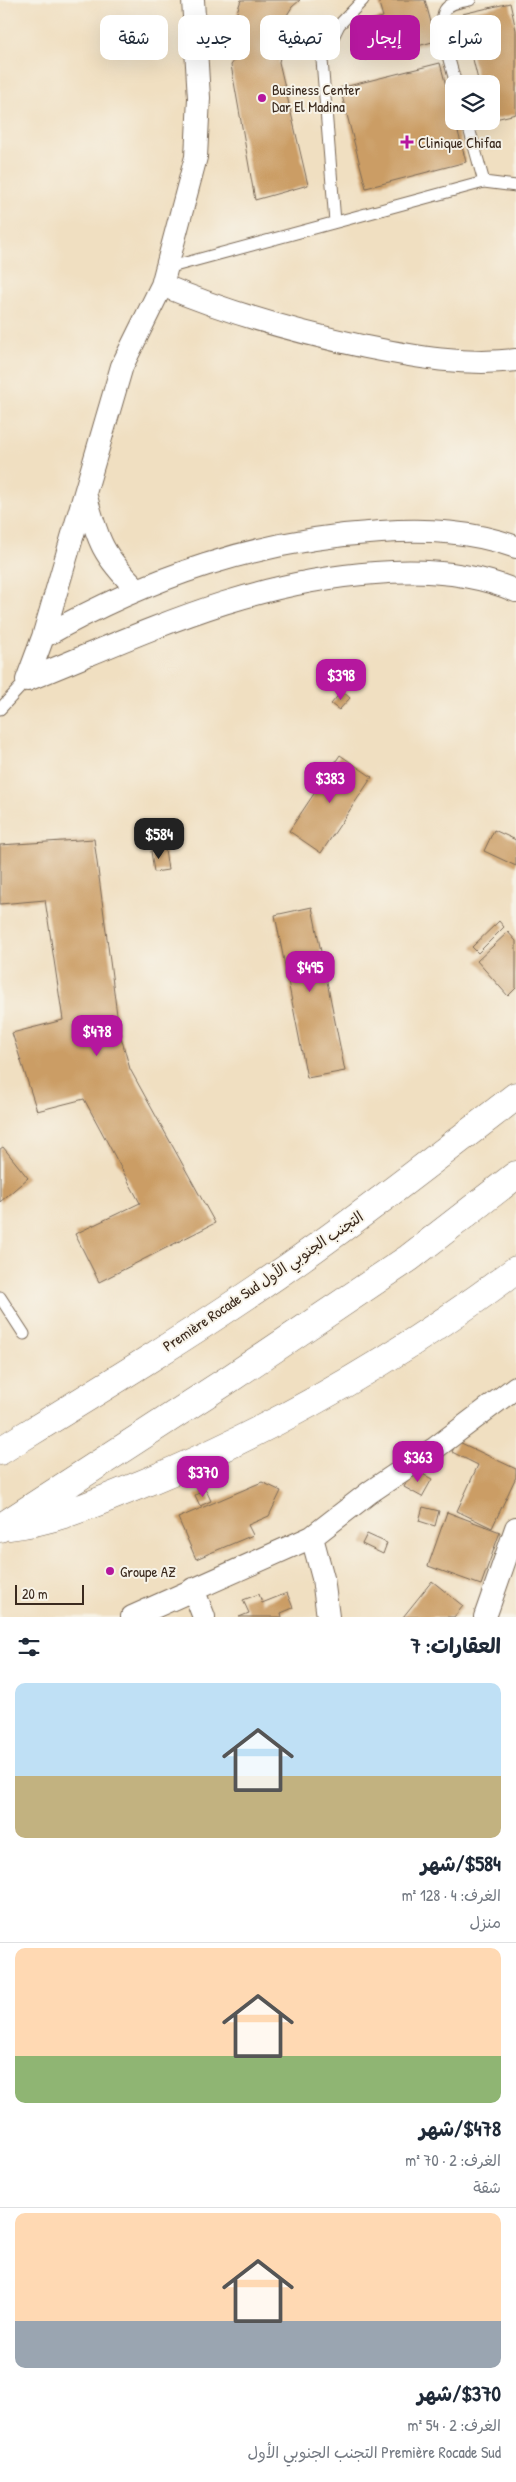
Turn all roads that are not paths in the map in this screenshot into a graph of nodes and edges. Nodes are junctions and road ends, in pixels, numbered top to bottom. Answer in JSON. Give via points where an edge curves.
{"nodes":[{"id":1,"x":193,"y":0,"type":"edge"},
{"id":2,"x":363,"y":0,"type":"edge"},
{"id":3,"x":470,"y":0,"type":"edge"},
{"id":4,"x":454,"y":75,"type":"edge"},
{"id":5,"x":470,"y":130,"type":"edge"},
{"id":6,"x":484,"y":182,"type":"junction"},
{"id":7,"x":516,"y":186,"type":"edge"},
{"id":8,"x":335,"y":222,"type":"junction"},
{"id":9,"x":165,"y":276,"type":"junction"},
{"id":10,"x":516,"y":360,"type":"edge"},
{"id":11,"x":86,"y":497,"type":"junction"},
{"id":12,"x":516,"y":547,"type":"edge"},
{"id":13,"x":137,"y":589,"type":"junction"},
{"id":14,"x":516,"y":591,"type":"edge"},
{"id":15,"x":43,"y":637,"type":"junction"},
{"id":16,"x":27,"y":680,"type":"junction"},
{"id":17,"x":0,"y":709,"type":"edge"},
{"id":18,"x":516,"y":1096,"type":"edge"},
{"id":19,"x":516,"y":1175,"type":"edge"},
{"id":20,"x":516,"y":1270,"type":"edge"},
{"id":21,"x":0,"y":1297,"type":"edge"},
{"id":22,"x":24,"y":1334,"type":"dead end"},
{"id":23,"x":516,"y":1387,"type":"edge"},
{"id":24,"x":0,"y":1451,"type":"edge"},
{"id":25,"x":1,"y":1528,"type":"edge"},
{"id":26,"x":516,"y":1528,"type":"edge"},
{"id":27,"x":312,"y":1538,"type":"junction"},
{"id":28,"x":194,"y":1589,"type":"junction"},
{"id":29,"x":132,"y":1617,"type":"edge"},
{"id":30,"x":204,"y":1617,"type":"edge"},
{"id":31,"x":328,"y":1617,"type":"edge"},
{"id":32,"x":484,"y":1617,"type":"edge"}],
"edges":[{"from":1,"to":9,"type":"street","via":[[199,98],[196,157]]},
{"from":2,"to":8,"type":"lane","via":[[339,25],[322,60]]},
{"from":3,"to":4,"type":"lane","via":[[452,4],[442,17]]},
{"from":5,"to":6,"type":"lane"},
{"from":6,"to":7,"type":"lane"},
{"from":6,"to":8,"type":"lane"},
{"from":8,"to":9,"type":"lane"},
{"from":9,"to":10,"type":"street","via":[[254,319],[317,337],[450,361]]},
{"from":9,"to":11,"type":"street","via":[[122,366]]},
{"from":11,"to":13,"type":"street","via":[[97,538],[105,554]]},
{"from":11,"to":15,"type":"street"},
{"from":12,"to":13,"type":"street","via":[[474,535],[435,530],[315,537],[212,561]]},
{"from":13,"to":15,"type":"street"},
{"from":14,"to":16,"type":"street","via":[[495,582],[432,572],[394,572],[302,581],[249,594],[133,634]]},
{"from":15,"to":16,"type":"street"},
{"from":16,"to":17,"type":"lane"},
{"from":18,"to":24,"type":"highway","name":"Première Rocade Sud التجنب الجنوبي الأول","via":[[277,1274]]},
{"from":19,"to":25,"type":"highway","via":[[409,1258]]},
{"from":20,"to":25,"type":"highway","via":[[389,1358],[295,1412],[168,1473],[90,1506],[35,1524]]},
{"from":21,"to":22,"type":"lane"},
{"from":23,"to":27,"type":"street"},
{"from":26,"to":32,"type":"street"},
{"from":27,"to":28,"type":"street"},
{"from":27,"to":31,"type":"street","via":[[324,1578]]},
{"from":28,"to":29,"type":"street"},
{"from":28,"to":30,"type":"street"}]}
